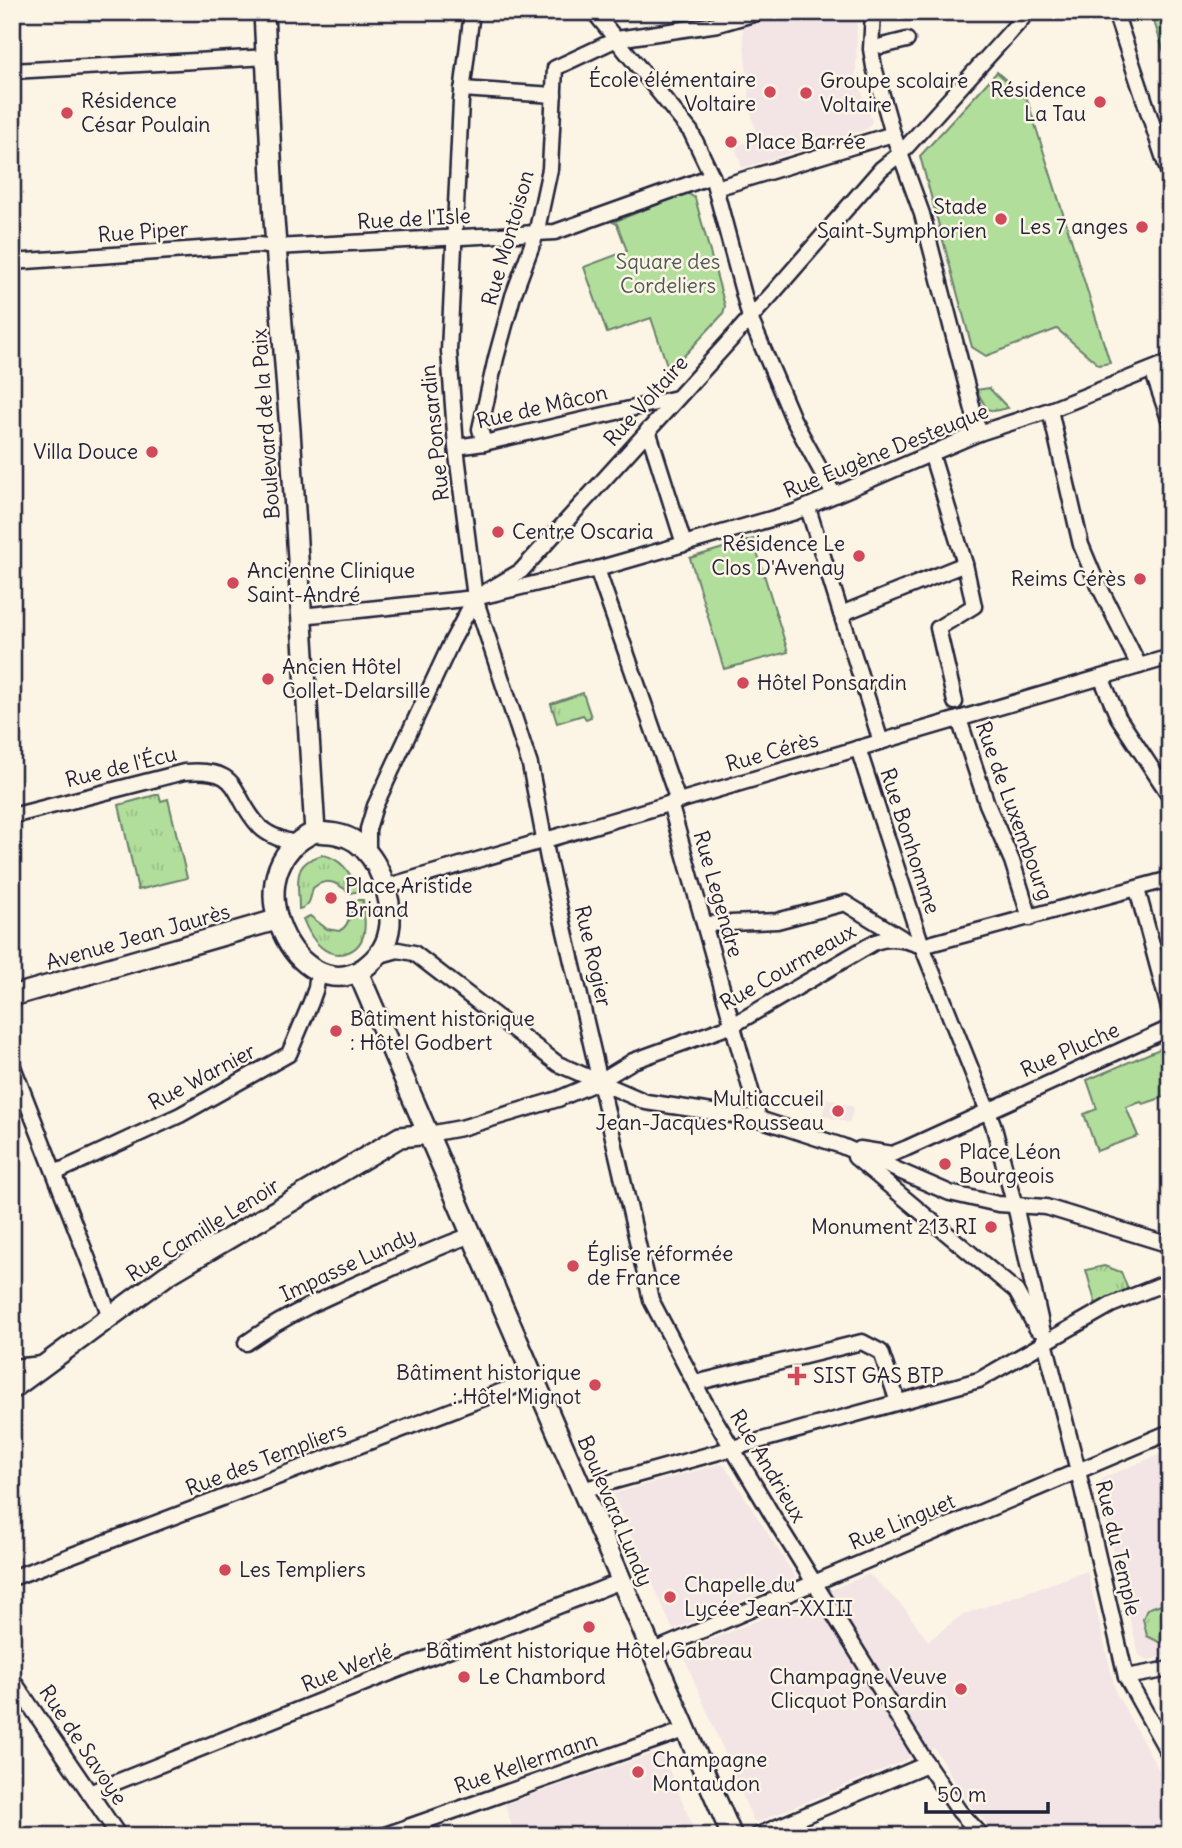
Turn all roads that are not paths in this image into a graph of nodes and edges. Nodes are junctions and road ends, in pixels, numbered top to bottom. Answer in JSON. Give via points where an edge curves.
{"nodes":[{"id":1,"x":264,"y":12,"type":"edge"},
{"id":2,"x":472,"y":12,"type":"edge"},
{"id":3,"x":594,"y":12,"type":"edge"},
{"id":4,"x":760,"y":12,"type":"edge"},
{"id":5,"x":873,"y":12,"type":"edge"},
{"id":6,"x":1028,"y":12,"type":"edge"},
{"id":7,"x":1115,"y":12,"type":"edge"},
{"id":8,"x":617,"y":39,"type":"junction"},
{"id":9,"x":907,"y":40,"type":"dead end"},
{"id":10,"x":882,"y":46,"type":"dead end"},
{"id":11,"x":267,"y":57,"type":"junction"},
{"id":12,"x":12,"y":71,"type":"edge"},
{"id":13,"x":462,"y":89,"type":"junction"},
{"id":14,"x":554,"y":95,"type":"junction"},
{"id":15,"x":893,"y":134,"type":"junction"},
{"id":16,"x":901,"y":153,"type":"junction"},
{"id":17,"x":1170,"y":177,"type":"edge"},
{"id":18,"x":714,"y":182,"type":"junction"},
{"id":19,"x":536,"y":234,"type":"junction"},
{"id":20,"x":453,"y":239,"type":"junction"},
{"id":21,"x":276,"y":247,"type":"junction"},
{"id":22,"x":12,"y":262,"type":"edge"},
{"id":23,"x":750,"y":318,"type":"junction"},
{"id":24,"x":1170,"y":362,"type":"edge"},
{"id":25,"x":1152,"y":370,"type":"junction"},
{"id":26,"x":677,"y":398,"type":"junction"},
{"id":27,"x":1050,"y":410,"type":"junction"},
{"id":28,"x":1170,"y":422,"type":"edge"},
{"id":29,"x":648,"y":430,"type":"junction"},
{"id":30,"x":979,"y":433,"type":"junction"},
{"id":31,"x":484,"y":443,"type":"junction"},
{"id":32,"x":456,"y":447,"type":"junction"},
{"id":33,"x":931,"y":453,"type":"junction"},
{"id":34,"x":834,"y":495,"type":"junction"},
{"id":35,"x":808,"y":508,"type":"junction"},
{"id":36,"x":684,"y":544,"type":"junction"},
{"id":37,"x":532,"y":559,"type":"junction"},
{"id":38,"x":965,"y":564,"type":"junction"},
{"id":39,"x":597,"y":569,"type":"junction"},
{"id":40,"x":554,"y":580,"type":"junction"},
{"id":41,"x":475,"y":598,"type":"junction"},
{"id":42,"x":841,"y":614,"type":"junction"},
{"id":43,"x":302,"y":616,"type":"junction"},
{"id":44,"x":1170,"y":657,"type":"edge"},
{"id":45,"x":1139,"y":666,"type":"junction"},
{"id":46,"x":1101,"y":677,"type":"junction"},
{"id":47,"x":956,"y":702,"type":"dead end"},
{"id":48,"x":959,"y":719,"type":"junction"},
{"id":49,"x":881,"y":742,"type":"junction"},
{"id":50,"x":858,"y":748,"type":"junction"},
{"id":51,"x":1170,"y":796,"type":"edge"},
{"id":52,"x":674,"y":802,"type":"junction"},
{"id":53,"x":12,"y":817,"type":"edge"},
{"id":54,"x":315,"y":832,"type":"junction"},
{"id":55,"x":544,"y":840,"type":"junction"},
{"id":56,"x":294,"y":843,"type":"junction"},
{"id":57,"x":369,"y":856,"type":"junction"},
{"id":58,"x":1170,"y":879,"type":"edge"},
{"id":59,"x":386,"y":887,"type":"junction"},
{"id":60,"x":1137,"y":889,"type":"junction"},
{"id":61,"x":1030,"y":918,"type":"junction"},
{"id":62,"x":276,"y":920,"type":"junction"},
{"id":63,"x":706,"y":924,"type":"junction"},
{"id":64,"x":906,"y":940,"type":"junction"},
{"id":65,"x":922,"y":946,"type":"junction"},
{"id":66,"x":380,"y":955,"type":"junction"},
{"id":67,"x":318,"y":971,"type":"junction"},
{"id":68,"x":358,"y":972,"type":"junction"},
{"id":69,"x":12,"y":996,"type":"edge"},
{"id":70,"x":1170,"y":1012,"type":"edge"},
{"id":71,"x":733,"y":1026,"type":"junction"},
{"id":72,"x":1170,"y":1028,"type":"edge"},
{"id":73,"x":12,"y":1064,"type":"edge"},
{"id":74,"x":600,"y":1081,"type":"junction"},
{"id":75,"x":988,"y":1111,"type":"junction"},
{"id":76,"x":759,"y":1119,"type":"junction"},
{"id":77,"x":429,"y":1134,"type":"junction"},
{"id":78,"x":842,"y":1146,"type":"junction"},
{"id":79,"x":55,"y":1173,"type":"junction"},
{"id":80,"x":1015,"y":1205,"type":"junction"},
{"id":81,"x":472,"y":1235,"type":"junction"},
{"id":82,"x":1170,"y":1245,"type":"edge"},
{"id":83,"x":1170,"y":1281,"type":"edge"},
{"id":84,"x":110,"y":1316,"type":"junction"},
{"id":85,"x":1045,"y":1342,"type":"junction"},
{"id":86,"x":246,"y":1343,"type":"dead end"},
{"id":87,"x":43,"y":1364,"type":"junction"},
{"id":88,"x":12,"y":1367,"type":"edge"},
{"id":89,"x":534,"y":1379,"type":"junction"},
{"id":90,"x":695,"y":1383,"type":"junction"},
{"id":91,"x":12,"y":1389,"type":"edge"},
{"id":92,"x":898,"y":1402,"type":"junction"},
{"id":93,"x":1170,"y":1432,"type":"edge"},
{"id":94,"x":731,"y":1448,"type":"junction"},
{"id":95,"x":1078,"y":1471,"type":"junction"},
{"id":96,"x":582,"y":1490,"type":"junction"},
{"id":97,"x":12,"y":1578,"type":"edge"},
{"id":98,"x":621,"y":1581,"type":"junction"},
{"id":99,"x":814,"y":1583,"type":"junction"},
{"id":100,"x":651,"y":1652,"type":"junction"},
{"id":101,"x":1170,"y":1669,"type":"edge"},
{"id":102,"x":1126,"y":1677,"type":"junction"},
{"id":103,"x":12,"y":1679,"type":"edge"},
{"id":104,"x":685,"y":1730,"type":"junction"},
{"id":105,"x":1170,"y":1756,"type":"edge"},
{"id":106,"x":927,"y":1764,"type":"junction"},
{"id":107,"x":89,"y":1793,"type":"junction"},
{"id":108,"x":119,"y":1836,"type":"edge"},
{"id":109,"x":382,"y":1836,"type":"edge"},
{"id":110,"x":732,"y":1836,"type":"edge"},
{"id":111,"x":757,"y":1836,"type":"edge"},
{"id":112,"x":982,"y":1836,"type":"edge"}],
"edges":[{"from":1,"to":11,"type":"main road","name":"Boulevard de la Paix"},
{"from":2,"to":13,"type":"street","name":"Rue Ponsardin"},
{"from":3,"to":8,"type":"street"},
{"from":4,"to":8,"type":"street","via":[[718,24]]},
{"from":5,"to":15,"type":"street","via":[[871,49]]},
{"from":6,"to":16,"type":"street","name":"Rue Voltaire"},
{"from":7,"to":17,"type":"street"},
{"from":8,"to":14,"type":"street","name":"Rue Montoison","via":[[555,68]]},
{"from":8,"to":18,"type":"street","via":[[693,134]]},
{"from":9,"to":10,"type":"street"},
{"from":11,"to":12,"type":"street"},
{"from":11,"to":21,"type":"main road","name":"Boulevard de la Paix"},
{"from":13,"to":14,"type":"street"},
{"from":13,"to":20,"type":"street","name":"Rue Ponsardin"},
{"from":14,"to":19,"type":"street","name":"Rue Montoison","via":[[551,169]]},
{"from":15,"to":16,"type":"street"},
{"from":15,"to":18,"type":"street","name":"Rue de l'Isle"},
{"from":16,"to":23,"type":"street","name":"Rue Voltaire","via":[[881,169]]},
{"from":16,"to":30,"type":"street","via":[[922,214]]},
{"from":18,"to":19,"type":"street","name":"Rue de l'Isle"},
{"from":18,"to":23,"type":"street"},
{"from":19,"to":20,"type":"street","name":"Rue de l'Isle"},
{"from":19,"to":31,"type":"street","name":"Rue Montoison","via":[[496,358],[480,429]]},
{"from":20,"to":21,"type":"street","name":"Rue de l'Isle"},
{"from":20,"to":32,"type":"street","name":"Rue Ponsardin","via":[[449,351]]},
{"from":21,"to":22,"type":"street","name":"Rue Piper"},
{"from":21,"to":43,"type":"main road","name":"Boulevard de la Paix"},
{"from":23,"to":26,"type":"street","name":"Rue Voltaire"},
{"from":23,"to":34,"type":"street","via":[[793,419]]},
{"from":24,"to":25,"type":"street","name":"Rue Eugène Desteuque"},
{"from":25,"to":27,"type":"street","name":"Rue Eugène Desteuque"},
{"from":25,"to":28,"type":"street"},
{"from":26,"to":29,"type":"street","name":"Rue Voltaire"},
{"from":26,"to":31,"type":"street","name":"Rue de Mâcon"},
{"from":27,"to":30,"type":"street","name":"Rue Eugène Desteuque"},
{"from":27,"to":45,"type":"street","via":[[1081,545]]},
{"from":29,"to":36,"type":"street"},
{"from":29,"to":37,"type":"street","name":"Rue Voltaire"},
{"from":30,"to":33,"type":"street","name":"Rue Eugène Desteuque"},
{"from":31,"to":32,"type":"street","name":"Rue de Mâcon"},
{"from":32,"to":41,"type":"street","name":"Rue Ponsardin"},
{"from":33,"to":34,"type":"street","name":"Rue Eugène Desteuque"},
{"from":33,"to":38,"type":"street"},
{"from":34,"to":35,"type":"street","name":"Rue Eugène Desteuque"},
{"from":35,"to":36,"type":"street","name":"Rue Eugène Desteuque"},
{"from":35,"to":42,"type":"street"},
{"from":36,"to":39,"type":"street","name":"Rue Eugène Desteuque"},
{"from":37,"to":40,"type":"street","via":[[536,573]]},
{"from":37,"to":41,"type":"street","name":"Rue Voltaire","via":[[521,571]]},
{"from":38,"to":42,"type":"street"},
{"from":38,"to":47,"type":"street","via":[[974,606],[938,628]]},
{"from":39,"to":40,"type":"street","name":"Rue Eugène Desteuque"},
{"from":39,"to":52,"type":"street","name":"Rue Legendre"},
{"from":40,"to":41,"type":"street","name":"Rue Eugène Desteuque"},
{"from":41,"to":43,"type":"street","name":"Rue Eugène Desteuque"},
{"from":41,"to":55,"type":"street","name":"Rue Ponsardin","via":[[530,765]]},
{"from":41,"to":57,"type":"street","via":[[375,806],[368,829]]},
{"from":42,"to":49,"type":"street"},
{"from":43,"to":54,"type":"main road","name":"Boulevard de la Paix"},
{"from":44,"to":45,"type":"street","name":"Rue Cérès"},
{"from":45,"to":46,"type":"street","name":"Rue Cérès"},
{"from":46,"to":48,"type":"street","name":"Rue Cérès"},
{"from":46,"to":51,"type":"street","via":[[1118,717]]},
{"from":48,"to":49,"type":"street","name":"Rue Cérès"},
{"from":48,"to":61,"type":"street","name":"Rue de Luxembourg"},
{"from":49,"to":50,"type":"street","name":"Rue Cérès"},
{"from":50,"to":52,"type":"street","name":"Rue Cérès"},
{"from":50,"to":65,"type":"street","name":"Rue Bonhomme"},
{"from":52,"to":55,"type":"street","name":"Rue Cérès"},
{"from":52,"to":63,"type":"street","name":"Rue Legendre"},
{"from":53,"to":56,"type":"street","name":"Rue de l'Écu","via":[[203,770],[223,775],[232,783],[260,827]]},
{"from":54,"to":56,"type":"main road"},
{"from":54,"to":57,"type":"main road","via":[[342,835]]},
{"from":55,"to":59,"type":"street","name":"Rue Cérès"},
{"from":55,"to":74,"type":"street","name":"Rue Rogier"},
{"from":56,"to":62,"type":"main road","via":[[277,876]]},
{"from":57,"to":59,"type":"main road"},
{"from":58,"to":60,"type":"street"},
{"from":59,"to":66,"type":"main road","via":[[390,923]]},
{"from":60,"to":61,"type":"street"},
{"from":60,"to":70,"type":"street"},
{"from":61,"to":65,"type":"street"},
{"from":62,"to":67,"type":"main road","via":[[286,940]]},
{"from":62,"to":69,"type":"main road","name":"Avenue Jean Jaurès"},
{"from":63,"to":64,"type":"street","via":[[777,921],[845,903]]},
{"from":63,"to":71,"type":"street","name":"Rue Legendre"},
{"from":64,"to":65,"type":"street","name":"Rue Courmeaux"},
{"from":64,"to":71,"type":"street","name":"Rue Courmeaux","via":[[875,942]]},
{"from":65,"to":75,"type":"street","name":"Rue Bonhomme"},
{"from":66,"to":68,"type":"main road"},
{"from":66,"to":74,"type":"street","via":[[398,950],[414,953],[558,1064]]},
{"from":67,"to":68,"type":"main road","via":[[328,975]]},
{"from":67,"to":79,"type":"street","name":"Rue Warnier","via":[[316,988],[289,1054],[180,1115]]},
{"from":68,"to":77,"type":"main road","name":"Boulevard Lundy"},
{"from":71,"to":74,"type":"street","name":"Rue Courmeaux","via":[[633,1061]]},
{"from":71,"to":76,"type":"street","name":"Rue Legendre"},
{"from":72,"to":75,"type":"street","name":"Rue Pluche"},
{"from":73,"to":79,"type":"street"},
{"from":74,"to":76,"type":"street","via":[[646,1102]]},
{"from":74,"to":77,"type":"street","name":"Rue Courmeaux","via":[[551,1102]]},
{"from":74,"to":90,"type":"street","name":"Rue Andrieux","via":[[651,1300]]},
{"from":75,"to":78,"type":"street","via":[[892,1154]]},
{"from":75,"to":80,"type":"street"},
{"from":76,"to":78,"type":"street"},
{"from":77,"to":81,"type":"main road","name":"Boulevard Lundy"},
{"from":77,"to":84,"type":"main road","name":"Rue Camille Lenoir","via":[[400,1137],[167,1275]]},
{"from":78,"to":80,"type":"street","via":[[950,1193]]},
{"from":78,"to":85,"type":"street","via":[[1016,1292]]},
{"from":79,"to":84,"type":"street"},
{"from":80,"to":82,"type":"street","via":[[1046,1207]]},
{"from":80,"to":85,"type":"street"},
{"from":81,"to":86,"type":"street","name":"Impasse Lundy","via":[[294,1313]]},
{"from":81,"to":89,"type":"main road","name":"Boulevard Lundy"},
{"from":83,"to":85,"type":"street","via":[[1111,1305]]},
{"from":84,"to":87,"type":"main road","name":"Rue Camille Lenoir"},
{"from":85,"to":92,"type":"street","via":[[979,1380]]},
{"from":85,"to":95,"type":"street","name":"Rue du Temple"},
{"from":87,"to":88,"type":"street"},
{"from":87,"to":91,"type":"main road","name":"Rue Camille Lenoir"},
{"from":89,"to":96,"type":"main road","name":"Boulevard Lundy"},
{"from":89,"to":97,"type":"street","name":"Rue des Templiers"},
{"from":90,"to":92,"type":"street","via":[[862,1342],[881,1352]]},
{"from":90,"to":94,"type":"street","name":"Rue Andrieux"},
{"from":92,"to":94,"type":"street"},
{"from":93,"to":95,"type":"street","name":"Rue Linguet"},
{"from":94,"to":96,"type":"street"},
{"from":94,"to":99,"type":"street","name":"Rue Andrieux"},
{"from":95,"to":99,"type":"street","name":"Rue Linguet"},
{"from":95,"to":102,"type":"street","name":"Rue du Temple"},
{"from":96,"to":98,"type":"main road","name":"Boulevard Lundy"},
{"from":98,"to":100,"type":"main road","name":"Boulevard Lundy"},
{"from":98,"to":107,"type":"street","name":"Rue Werlé"},
{"from":99,"to":100,"type":"street","name":"Rue Linguet"},
{"from":99,"to":106,"type":"street","name":"Rue Andrieux"},
{"from":100,"to":104,"type":"main road","name":"Boulevard Lundy"},
{"from":101,"to":102,"type":"street"},
{"from":102,"to":105,"type":"street","name":"Rue du Temple"},
{"from":103,"to":107,"type":"street","name":"Rue de Savoye"},
{"from":104,"to":109,"type":"street","name":"Rue Kellermann"},
{"from":104,"to":110,"type":"main road","name":"Boulevard Lundy"},
{"from":106,"to":111,"type":"street"},
{"from":106,"to":112,"type":"street","name":"Rue Andrieux"},
{"from":107,"to":108,"type":"street","name":"Rue de Savoye"}]}
